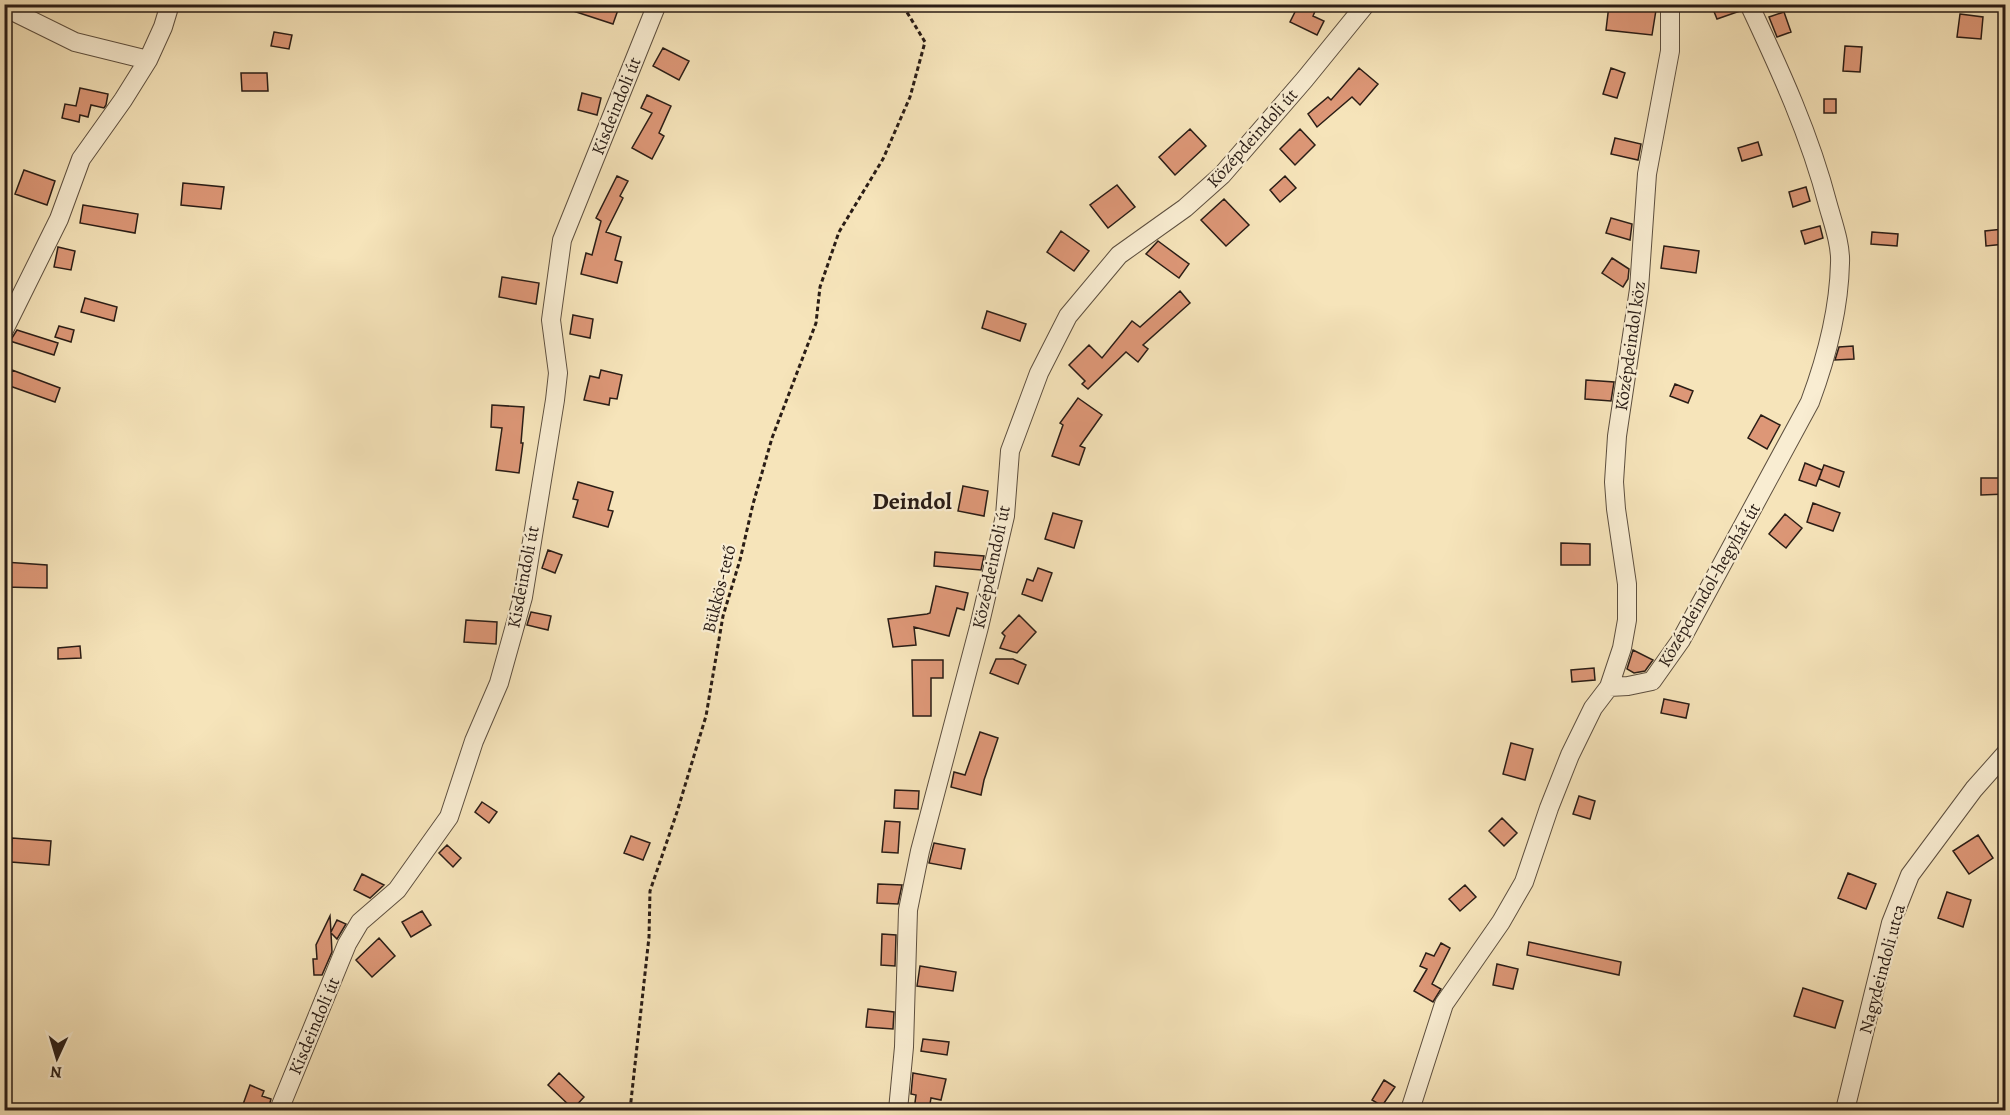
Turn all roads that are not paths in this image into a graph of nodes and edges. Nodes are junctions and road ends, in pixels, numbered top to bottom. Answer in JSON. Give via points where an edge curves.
{"nodes":[{"id":1,"x":170,"y":4,"type":"edge"},
{"id":2,"x":657,"y":4,"type":"edge"},
{"id":3,"x":1366,"y":4,"type":"edge"},
{"id":4,"x":1670,"y":4,"type":"edge"},
{"id":5,"x":1749,"y":4,"type":"edge"},
{"id":6,"x":4,"y":7,"type":"edge"},
{"id":7,"x":148,"y":60,"type":"junction"},
{"id":8,"x":4,"y":330,"type":"edge"},
{"id":9,"x":1609,"y":687,"type":"junction"},
{"id":10,"x":2006,"y":753,"type":"edge"},
{"id":11,"x":279,"y":1110,"type":"edge"},
{"id":12,"x":898,"y":1110,"type":"edge"},
{"id":13,"x":1410,"y":1110,"type":"edge"},
{"id":14,"x":1845,"y":1110,"type":"edge"}],
"edges":[{"from":1,"to":7,"type":"street"},
{"from":2,"to":11,"type":"street","name":"Kisdeindoli út","via":[[562,240],[551,320],[558,373],[555,400],[523,597],[499,682],[449,817],[397,890],[360,922],[351,937]]},
{"from":3,"to":12,"type":"street","name":"Középdeindoli út","via":[[1222,175],[1185,208],[1119,255],[1068,316],[1039,373],[1010,451],[1005,516],[908,910]]},
{"from":4,"to":9,"type":"street","name":"Középdeindol köz","via":[[1670,51],[1647,174],[1639,289],[1617,436],[1614,482],[1627,584],[1627,620]]},
{"from":5,"to":9,"type":"street","name":"Középdeindol-hegyhát út","via":[[1787,84],[1817,161],[1840,262],[1835,309],[1823,367],[1810,402],[1681,640],[1652,681]]},
{"from":6,"to":7,"type":"street","via":[[75,42]]},
{"from":7,"to":8,"type":"street","via":[[81,159],[59,219]]},
{"from":9,"to":13,"type":"street","via":[[1593,708],[1570,755],[1524,882],[1502,922],[1444,1004]]},
{"from":10,"to":14,"type":"street","name":"Nagydeindoli utca","via":[[1910,875],[1891,923]]}]}
